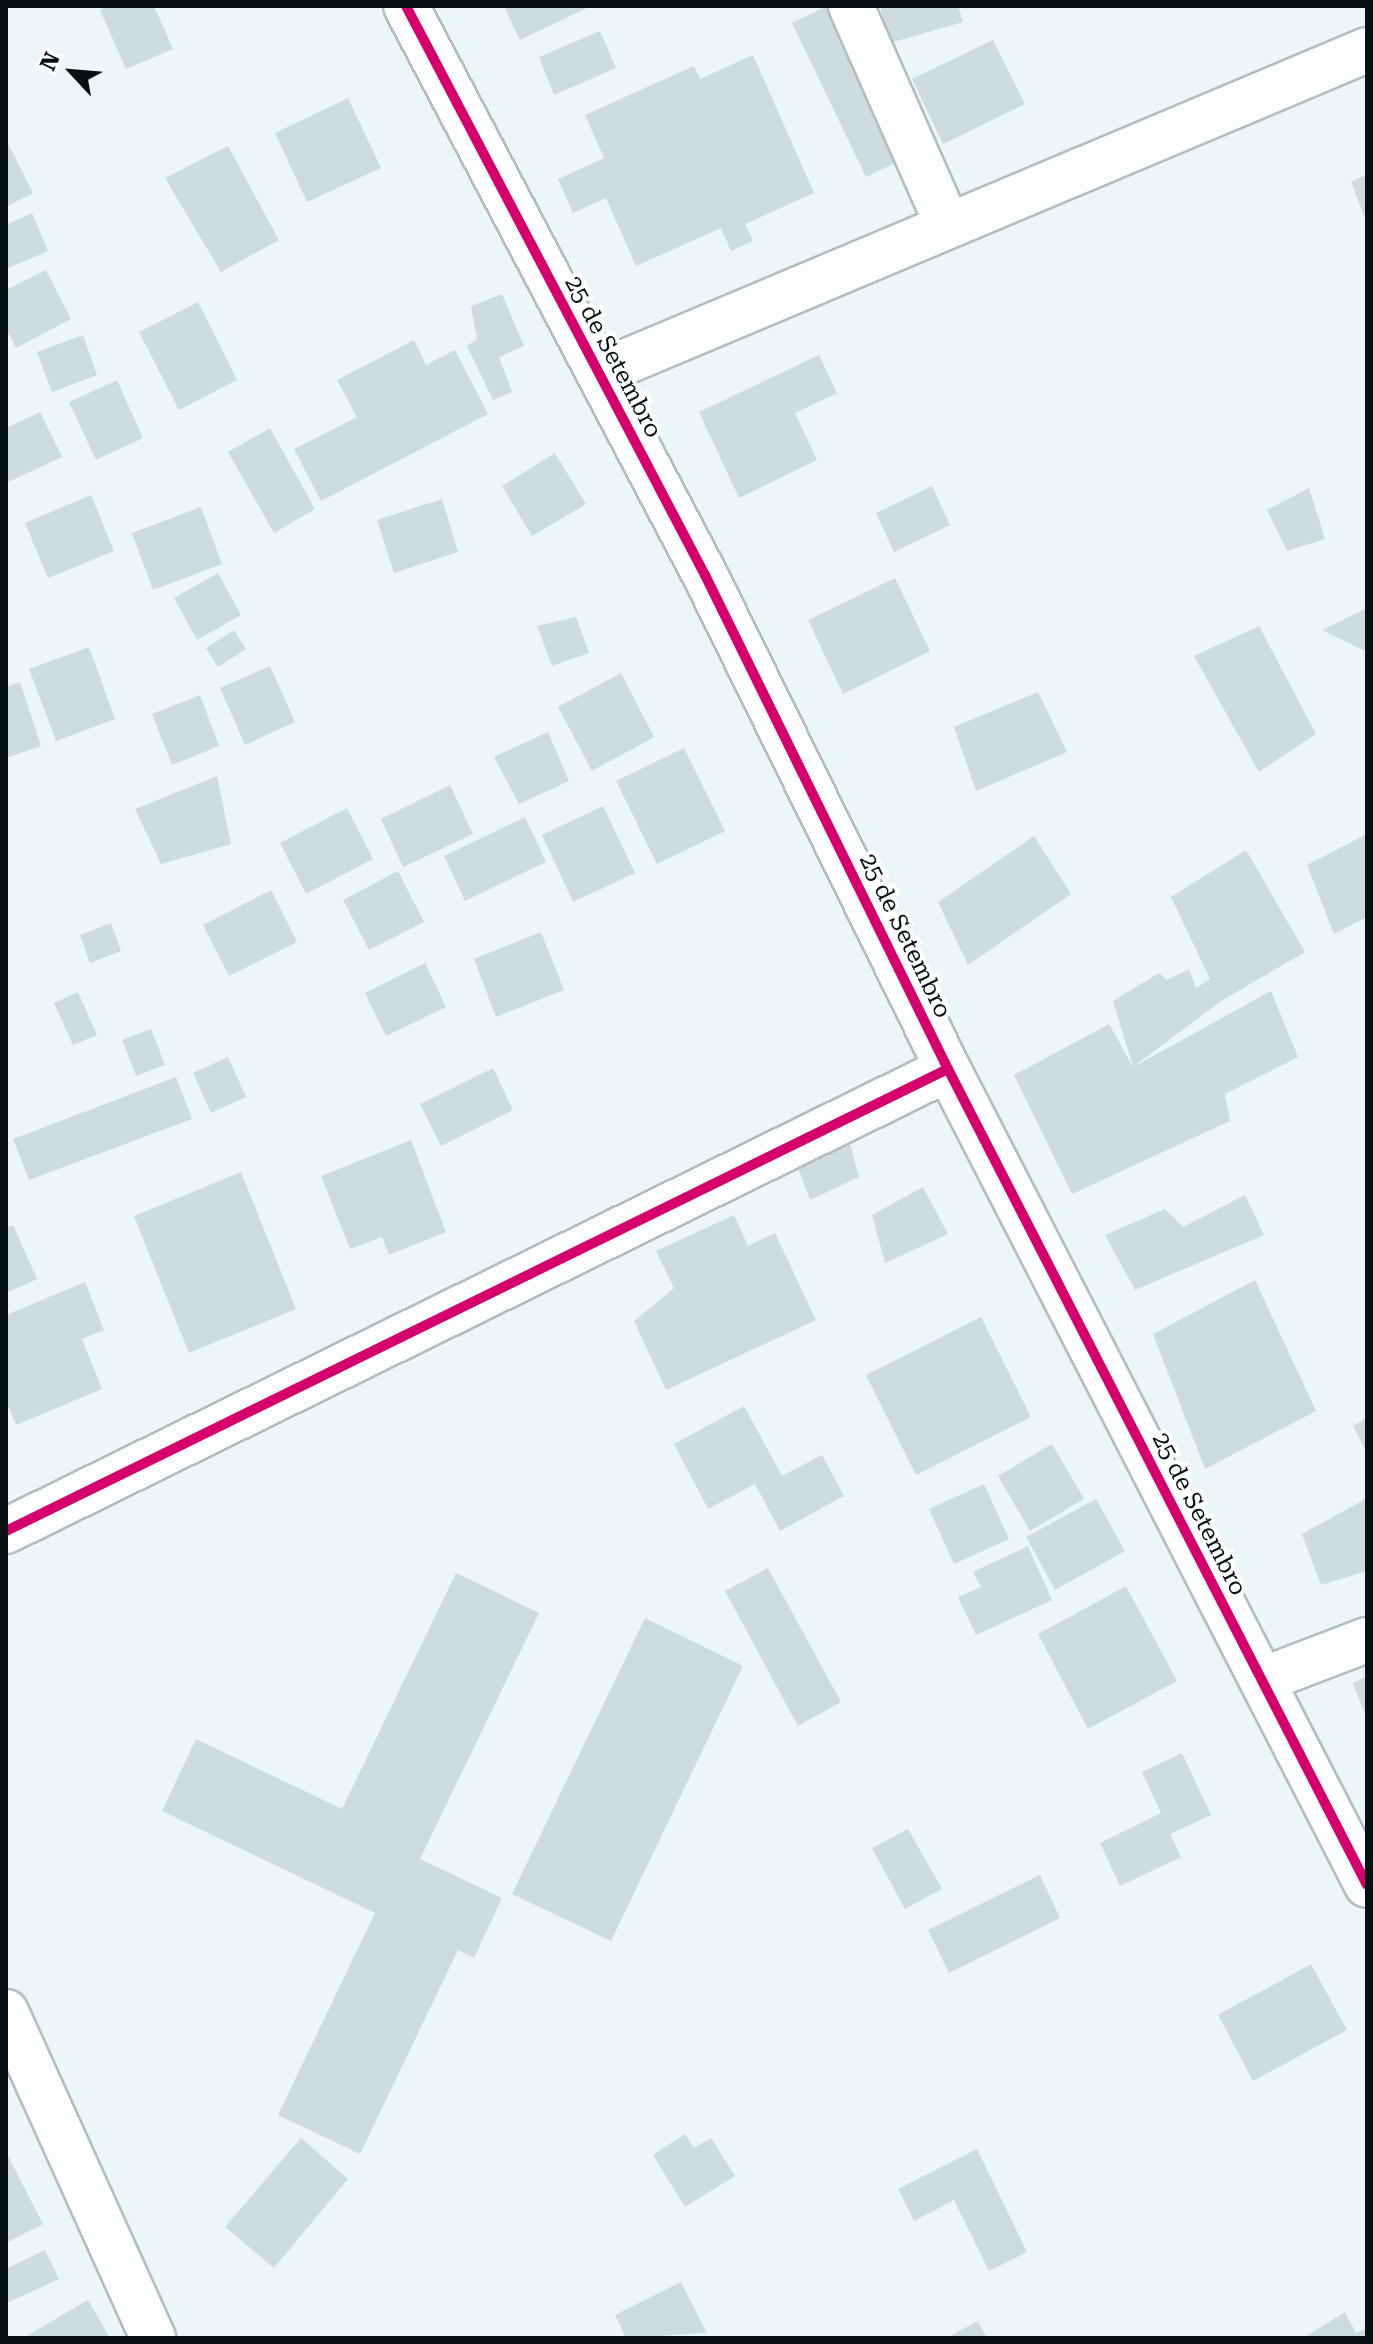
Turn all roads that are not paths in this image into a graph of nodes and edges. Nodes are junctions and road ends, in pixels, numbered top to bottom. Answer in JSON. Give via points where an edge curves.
{"nodes":[{"id":1,"x":406,"y":6,"type":"edge"},
{"id":2,"x":851,"y":6,"type":"edge"},
{"id":3,"x":1367,"y":50,"type":"edge"},
{"id":4,"x":948,"y":226,"type":"junction"},
{"id":5,"x":599,"y":373,"type":"junction"},
{"id":6,"x":948,"y":1069,"type":"junction"},
{"id":7,"x":6,"y":1531,"type":"edge"},
{"id":8,"x":1367,"y":1640,"type":"edge"},
{"id":9,"x":1262,"y":1680,"type":"junction"},
{"id":10,"x":1367,"y":1885,"type":"edge"},
{"id":11,"x":6,"y":2012,"type":"edge"},
{"id":12,"x":153,"y":2338,"type":"edge"}],
"edges":[{"from":1,"to":5,"type":"street","name":"25 de Setembro"},
{"from":2,"to":4,"type":"street"},
{"from":3,"to":4,"type":"street"},
{"from":4,"to":5,"type":"street"},
{"from":5,"to":6,"type":"street","name":"25 de Setembro"},
{"from":6,"to":7,"type":"street"},
{"from":6,"to":9,"type":"street","name":"25 de Setembro"},
{"from":8,"to":9,"type":"street"},
{"from":9,"to":10,"type":"street","name":"25 de Setembro"},
{"from":11,"to":12,"type":"street"}]}
